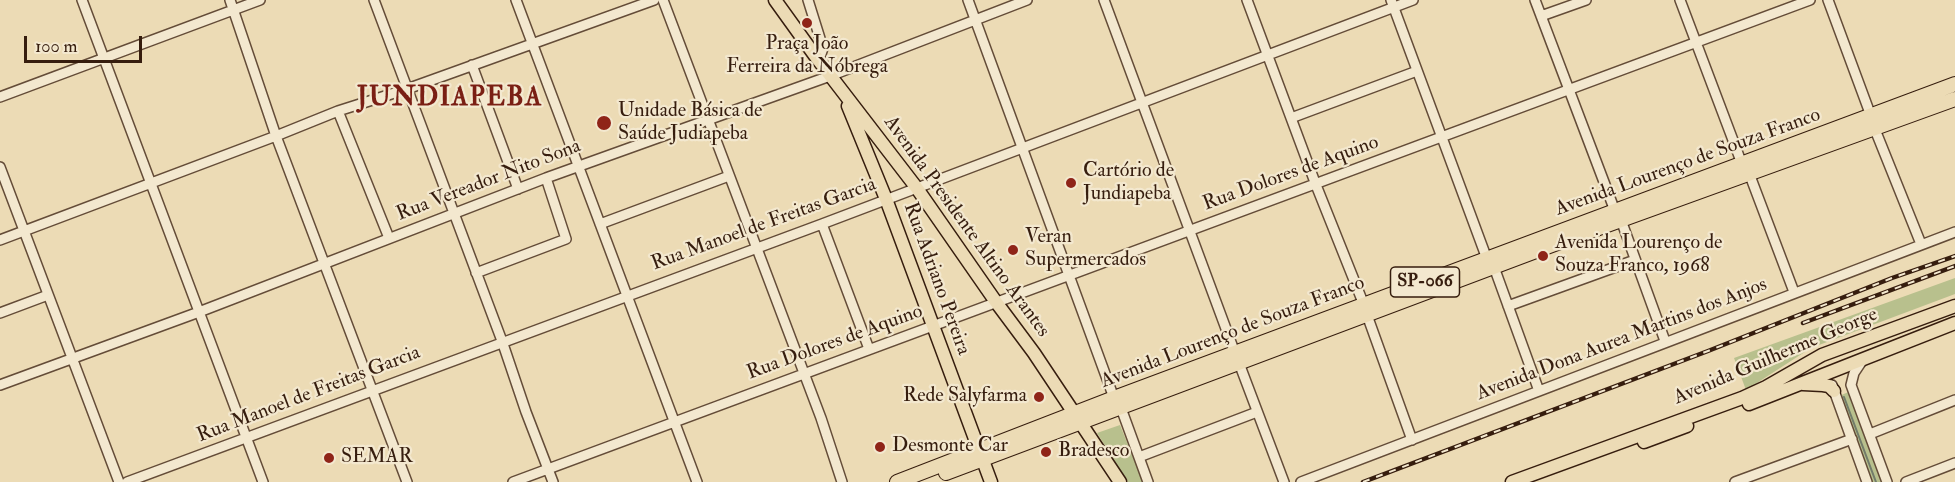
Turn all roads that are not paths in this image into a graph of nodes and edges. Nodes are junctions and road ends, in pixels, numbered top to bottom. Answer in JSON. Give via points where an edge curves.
{"nodes":[{"id":1,"x":82,"y":0,"type":"edge"},
{"id":2,"x":230,"y":0,"type":"edge"},
{"id":3,"x":260,"y":0,"type":"edge"},
{"id":4,"x":374,"y":0,"type":"edge"},
{"id":5,"x":516,"y":0,"type":"edge"},
{"id":6,"x":654,"y":0,"type":"edge"},
{"id":7,"x":663,"y":0,"type":"edge"},
{"id":8,"x":775,"y":0,"type":"edge"},
{"id":9,"x":808,"y":0,"type":"edge"},
{"id":10,"x":968,"y":0,"type":"edge"},
{"id":11,"x":1027,"y":0,"type":"edge"},
{"id":12,"x":1104,"y":0,"type":"edge"},
{"id":13,"x":1247,"y":0,"type":"edge"},
{"id":14,"x":1413,"y":0,"type":"edge"},
{"id":15,"x":1535,"y":0,"type":"edge"},
{"id":16,"x":1586,"y":0,"type":"edge"},
{"id":17,"x":1680,"y":0,"type":"edge"},
{"id":18,"x":1810,"y":0,"type":"edge"},
{"id":19,"x":1827,"y":0,"type":"edge"},
{"id":20,"x":1392,"y":4,"type":"edge"},
{"id":21,"x":233,"y":10,"type":"junction"},
{"id":22,"x":1541,"y":16,"type":"junction"},
{"id":23,"x":975,"y":19,"type":"junction"},
{"id":24,"x":1696,"y":43,"type":"junction"},
{"id":25,"x":534,"y":44,"type":"junction"},
{"id":26,"x":1267,"y":54,"type":"junction"},
{"id":27,"x":816,"y":57,"type":"junction"},
{"id":28,"x":104,"y":58,"type":"junction"},
{"id":29,"x":472,"y":64,"type":"junction"},
{"id":30,"x":1417,"y":71,"type":"junction"},
{"id":31,"x":830,"y":76,"type":"junction"},
{"id":32,"x":1955,"y":84,"type":"edge"},
{"id":33,"x":407,"y":89,"type":"junction"},
{"id":34,"x":1569,"y":90,"type":"junction"},
{"id":35,"x":842,"y":91,"type":"junction"},
{"id":36,"x":0,"y":97,"type":"edge"},
{"id":37,"x":1955,"y":99,"type":"edge"},
{"id":38,"x":1140,"y":103,"type":"junction"},
{"id":39,"x":338,"y":111,"type":"junction"},
{"id":40,"x":707,"y":118,"type":"junction"},
{"id":41,"x":1291,"y":118,"type":"junction"},
{"id":42,"x":1872,"y":121,"type":"junction"},
{"id":43,"x":276,"y":136,"type":"junction"},
{"id":44,"x":1442,"y":138,"type":"junction"},
{"id":45,"x":1022,"y":147,"type":"junction"},
{"id":46,"x":0,"y":166,"type":"edge"},
{"id":47,"x":578,"y":166,"type":"junction"},
{"id":48,"x":1745,"y":169,"type":"junction"},
{"id":49,"x":729,"y":176,"type":"junction"},
{"id":50,"x":546,"y":178,"type":"junction"},
{"id":51,"x":151,"y":184,"type":"junction"},
{"id":52,"x":1316,"y":185,"type":"junction"},
{"id":53,"x":916,"y":187,"type":"junction"},
{"id":54,"x":518,"y":189,"type":"junction"},
{"id":55,"x":886,"y":199,"type":"junction"},
{"id":56,"x":454,"y":213,"type":"junction"},
{"id":57,"x":1618,"y":215,"type":"junction"},
{"id":58,"x":600,"y":224,"type":"junction"},
{"id":59,"x":822,"y":224,"type":"junction"},
{"id":60,"x":1190,"y":230,"type":"junction"},
{"id":61,"x":24,"y":231,"type":"junction"},
{"id":62,"x":1955,"y":232,"type":"edge"},
{"id":63,"x":389,"y":238,"type":"junction"},
{"id":64,"x":0,"y":240,"type":"edge"},
{"id":65,"x":1921,"y":244,"type":"junction"},
{"id":66,"x":756,"y":247,"type":"junction"},
{"id":67,"x":1635,"y":260,"type":"junction"},
{"id":68,"x":324,"y":262,"type":"junction"},
{"id":69,"x":1490,"y":263,"type":"junction"},
{"id":70,"x":476,"y":273,"type":"junction"},
{"id":71,"x":1069,"y":275,"type":"junction"},
{"id":72,"x":1794,"y":292,"type":"junction"},
{"id":73,"x":48,"y":295,"type":"junction"},
{"id":74,"x":627,"y":295,"type":"junction"},
{"id":75,"x":996,"y":302,"type":"junction"},
{"id":76,"x":1508,"y":306,"type":"junction"},
{"id":77,"x":1955,"y":306,"type":"edge"},
{"id":78,"x":1366,"y":310,"type":"junction"},
{"id":79,"x":199,"y":312,"type":"junction"},
{"id":80,"x":0,"y":313,"type":"edge"},
{"id":81,"x":1955,"y":323,"type":"edge"},
{"id":82,"x":933,"y":326,"type":"junction"},
{"id":83,"x":502,"y":341,"type":"junction"},
{"id":84,"x":1665,"y":341,"type":"junction"},
{"id":85,"x":1858,"y":342,"type":"junction"},
{"id":86,"x":869,"y":349,"type":"junction"},
{"id":87,"x":72,"y":358,"type":"junction"},
{"id":88,"x":1237,"y":358,"type":"junction"},
{"id":89,"x":1865,"y":358,"type":"junction"},
{"id":90,"x":1827,"y":372,"type":"junction"},
{"id":91,"x":804,"y":374,"type":"junction"},
{"id":92,"x":0,"y":385,"type":"edge"},
{"id":93,"x":1796,"y":385,"type":"junction"},
{"id":94,"x":1851,"y":385,"type":"junction"},
{"id":95,"x":372,"y":390,"type":"junction"},
{"id":96,"x":1539,"y":391,"type":"junction"},
{"id":97,"x":1834,"y":391,"type":"junction"},
{"id":98,"x":1955,"y":400,"type":"edge"},
{"id":99,"x":1117,"y":403,"type":"junction"},
{"id":100,"x":1257,"y":412,"type":"junction"},
{"id":101,"x":1078,"y":418,"type":"junction"},
{"id":102,"x":675,"y":422,"type":"junction"},
{"id":103,"x":1870,"y":435,"type":"junction"},
{"id":104,"x":246,"y":438,"type":"junction"},
{"id":105,"x":1852,"y":439,"type":"junction"},
{"id":106,"x":1412,"y":440,"type":"junction"},
{"id":107,"x":981,"y":454,"type":"junction"},
{"id":108,"x":1139,"y":457,"type":"junction"},
{"id":109,"x":1955,"y":464,"type":"edge"},
{"id":110,"x":548,"y":469,"type":"junction"},
{"id":111,"x":119,"y":482,"type":"edge"},
{"id":112,"x":127,"y":482,"type":"edge"},
{"id":113,"x":262,"y":482,"type":"edge"},
{"id":114,"x":407,"y":482,"type":"edge"},
{"id":115,"x":513,"y":482,"type":"edge"},
{"id":116,"x":553,"y":482,"type":"edge"},
{"id":117,"x":697,"y":482,"type":"edge"},
{"id":118,"x":842,"y":482,"type":"edge"},
{"id":119,"x":897,"y":482,"type":"edge"},
{"id":120,"x":922,"y":482,"type":"edge"},
{"id":121,"x":991,"y":482,"type":"edge"},
{"id":122,"x":1120,"y":482,"type":"edge"},
{"id":123,"x":1148,"y":482,"type":"edge"},
{"id":124,"x":1284,"y":482,"type":"edge"},
{"id":125,"x":1301,"y":482,"type":"edge"},
{"id":126,"x":1512,"y":482,"type":"edge"},
{"id":127,"x":1533,"y":482,"type":"edge"},
{"id":128,"x":1735,"y":482,"type":"edge"},
{"id":129,"x":1867,"y":482,"type":"edge"},
{"id":130,"x":1887,"y":482,"type":"edge"},
{"id":131,"x":1906,"y":482,"type":"edge"}],
"edges":[{"from":1,"to":28,"type":"street"},
{"from":2,"to":21,"type":"street"},
{"from":3,"to":21,"type":"street"},
{"from":4,"to":33,"type":"street"},
{"from":5,"to":25,"type":"street"},
{"from":6,"to":25,"type":"street"},
{"from":7,"to":40,"type":"street"},
{"from":8,"to":27,"type":"main road","name":"Avenida Presidente Altino Arantes"},
{"from":9,"to":27,"type":"street","via":[[823,48]]},
{"from":10,"to":23,"type":"street"},
{"from":11,"to":23,"type":"street","name":"Rua Vereador Nito Sona"},
{"from":12,"to":38,"type":"street"},
{"from":13,"to":26,"type":"street"},
{"from":14,"to":20,"type":"street","name":"Rua Manoel de Freitas Garcia"},
{"from":15,"to":22,"type":"street"},
{"from":16,"to":22,"type":"street"},
{"from":17,"to":24,"type":"street"},
{"from":18,"to":24,"type":"street","name":"Rua Dolores de Aquino"},
{"from":19,"to":42,"type":"street"},
{"from":20,"to":26,"type":"street","name":"Rua Manoel de Freitas Garcia"},
{"from":20,"to":30,"type":"street"},
{"from":21,"to":28,"type":"street"},
{"from":21,"to":43,"type":"street"},
{"from":22,"to":34,"type":"street"},
{"from":23,"to":31,"type":"street","name":"Rua Vereador Nito Sona"},
{"from":23,"to":45,"type":"street"},
{"from":24,"to":34,"type":"street","name":"Rua Dolores de Aquino"},
{"from":24,"to":48,"type":"street"},
{"from":25,"to":29,"type":"street"},
{"from":25,"to":47,"type":"street"},
{"from":26,"to":38,"type":"street","name":"Rua Manoel de Freitas Garcia"},
{"from":26,"to":41,"type":"street"},
{"from":27,"to":31,"type":"main road","name":"Avenida Presidente Altino Arantes"},
{"from":28,"to":36,"type":"street"},
{"from":28,"to":51,"type":"street"},
{"from":29,"to":33,"type":"street"},
{"from":29,"to":54,"type":"street"},
{"from":30,"to":41,"type":"street"},
{"from":30,"to":44,"type":"street"},
{"from":31,"to":35,"type":"main road","name":"Avenida Presidente Altino Arantes"},
{"from":31,"to":40,"type":"street","name":"Rua Vereador Nito Sona"},
{"from":32,"to":42,"type":"highway","name":"Avenida Lourenço de Souza Franco","number":"SP-066"},
{"from":33,"to":39,"type":"street"},
{"from":33,"to":56,"type":"street"},
{"from":34,"to":44,"type":"street","name":"Rua Dolores de Aquino"},
{"from":34,"to":57,"type":"street"},
{"from":35,"to":53,"type":"main road","name":"Avenida Presidente Altino Arantes"},
{"from":35,"to":55,"type":"main road","name":"Rua Adriano Pereira"},
{"from":37,"to":42,"type":"highway","name":"Avenida Lourenço de Souza Franco","number":"SP-066"},
{"from":38,"to":45,"type":"street","name":"Rua Manoel de Freitas Garcia"},
{"from":38,"to":60,"type":"street"},
{"from":39,"to":43,"type":"street"},
{"from":39,"to":63,"type":"street"},
{"from":40,"to":47,"type":"street","name":"Rua Vereador Nito Sona"},
{"from":40,"to":49,"type":"street"},
{"from":41,"to":52,"type":"street"},
{"from":42,"to":48,"type":"highway","name":"Avenida Lourenço de Souza Franco","number":"SP-066"},
{"from":42,"to":65,"type":"street"},
{"from":43,"to":51,"type":"street"},
{"from":43,"to":68,"type":"street"},
{"from":44,"to":52,"type":"street","name":"Rua Dolores de Aquino"},
{"from":44,"to":69,"type":"street"},
{"from":45,"to":53,"type":"street","name":"Rua Manoel de Freitas Garcia"},
{"from":45,"to":71,"type":"street"},
{"from":46,"to":61,"type":"street"},
{"from":47,"to":50,"type":"street","name":"Rua Vereador Nito Sona"},
{"from":47,"to":58,"type":"street"},
{"from":48,"to":57,"type":"highway","name":"Avenida Lourenço de Souza Franco","number":"SP-066"},
{"from":48,"to":72,"type":"street"},
{"from":49,"to":58,"type":"street"},
{"from":49,"to":66,"type":"street"},
{"from":50,"to":54,"type":"street","name":"Rua Vereador Nito Sona"},
{"from":50,"to":70,"type":"street","via":[[566,239]]},
{"from":51,"to":61,"type":"street"},
{"from":51,"to":79,"type":"street"},
{"from":52,"to":60,"type":"street","name":"Rua Dolores de Aquino"},
{"from":52,"to":78,"type":"street"},
{"from":53,"to":55,"type":"street","name":"Rua Manoel de Freitas Garcia"},
{"from":53,"to":75,"type":"main road","name":"Avenida Presidente Altino Arantes"},
{"from":54,"to":56,"type":"street","name":"Rua Vereador Nito Sona"},
{"from":55,"to":59,"type":"street","name":"Rua Manoel de Freitas Garcia"},
{"from":55,"to":82,"type":"main road","name":"Rua Adriano Pereira"},
{"from":56,"to":63,"type":"street","name":"Rua Vereador Nito Sona"},
{"from":56,"to":70,"type":"street"},
{"from":57,"to":67,"type":"street"},
{"from":57,"to":69,"type":"highway","name":"Avenida Lourenço de Souza Franco","number":"SP-066"},
{"from":58,"to":74,"type":"street"},
{"from":59,"to":66,"type":"street","name":"Rua Manoel de Freitas Garcia"},
{"from":59,"to":86,"type":"street"},
{"from":60,"to":71,"type":"street","name":"Rua Dolores de Aquino"},
{"from":60,"to":88,"type":"street"},
{"from":61,"to":64,"type":"street"},
{"from":61,"to":73,"type":"street"},
{"from":62,"to":65,"type":"street","name":"Avenida Dona Aurea Martins dos Anjos"},
{"from":63,"to":68,"type":"street","name":"Rua Vereador Nito Sona"},
{"from":65,"to":72,"type":"street","name":"Avenida Dona Aurea Martins dos Anjos"},
{"from":66,"to":74,"type":"street","name":"Rua Manoel de Freitas Garcia"},
{"from":66,"to":91,"type":"street"},
{"from":67,"to":76,"type":"street"},
{"from":67,"to":84,"type":"street"},
{"from":68,"to":79,"type":"street","name":"Rua Vereador Nito Sona"},
{"from":68,"to":95,"type":"street"},
{"from":69,"to":76,"type":"street"},
{"from":69,"to":78,"type":"highway","name":"Avenida Lourenço de Souza Franco","number":"SP-066"},
{"from":70,"to":83,"type":"street"},
{"from":71,"to":75,"type":"street","name":"Rua Dolores de Aquino"},
{"from":71,"to":99,"type":"street"},
{"from":72,"to":84,"type":"street","name":"Avenida Dona Aurea Martins dos Anjos"},
{"from":73,"to":80,"type":"street"},
{"from":73,"to":87,"type":"street"},
{"from":74,"to":83,"type":"street","name":"Rua Manoel de Freitas Garcia"},
{"from":74,"to":102,"type":"street"},
{"from":75,"to":82,"type":"street","name":"Rua Dolores de Aquino"},
{"from":75,"to":101,"type":"main road","name":"Avenida Presidente Altino Arantes"},
{"from":76,"to":96,"type":"street"},
{"from":77,"to":85,"type":"main road","name":"Avenida Guilherme George"},
{"from":78,"to":88,"type":"highway","name":"Avenida Lourenço de Souza Franco","number":"SP-066"},
{"from":78,"to":106,"type":"street"},
{"from":79,"to":87,"type":"street","name":"Rua Vereador Nito Sona"},
{"from":79,"to":104,"type":"street"},
{"from":81,"to":89,"type":"main road","name":"Avenida Guilherme George"},
{"from":82,"to":86,"type":"street","name":"Rua Dolores de Aquino"},
{"from":82,"to":107,"type":"main road","name":"Rua Adriano Pereira"},
{"from":83,"to":95,"type":"street","name":"Rua Manoel de Freitas Garcia"},
{"from":83,"to":110,"type":"street"},
{"from":84,"to":96,"type":"street","name":"Avenida Dona Aurea Martins dos Anjos"},
{"from":85,"to":90,"type":"main road","via":[[1826,358],[1823,363]]},
{"from":85,"to":126,"type":"main road","name":"Avenida Guilherme George","via":[[1822,355],[1742,398]]},
{"from":86,"to":91,"type":"street","name":"Rua Dolores de Aquino"},
{"from":87,"to":92,"type":"street","name":"Rua Vereador Nito Sona"},
{"from":87,"to":111,"type":"street"},
{"from":88,"to":99,"type":"highway","name":"Avenida Lourenço de Souza Franco","number":"SP-066"},
{"from":88,"to":100,"type":"street"},
{"from":89,"to":90,"type":"main road","name":"Avenida Guilherme George"},
{"from":89,"to":94,"type":"street"},
{"from":90,"to":93,"type":"main road","name":"Avenida Guilherme George"},
{"from":90,"to":97,"type":"street"},
{"from":91,"to":102,"type":"street","name":"Rua Dolores de Aquino"},
{"from":91,"to":118,"type":"street"},
{"from":93,"to":97,"type":"main road","via":[[1823,385]]},
{"from":93,"to":127,"type":"main road","name":"Avenida Guilherme George"},
{"from":94,"to":97,"type":"street"},
{"from":94,"to":103,"type":"street"},
{"from":95,"to":104,"type":"street","name":"Rua Manoel de Freitas Garcia"},
{"from":95,"to":114,"type":"street"},
{"from":96,"to":106,"type":"street","name":"Avenida Dona Aurea Martins dos Anjos"},
{"from":97,"to":105,"type":"street"},
{"from":98,"to":103,"type":"street"},
{"from":99,"to":101,"type":"highway","name":"Avenida Lourenço de Souza Franco","number":"SP-066"},
{"from":99,"to":108,"type":"street"},
{"from":100,"to":108,"type":"street"},
{"from":100,"to":124,"type":"street"},
{"from":101,"to":107,"type":"highway","name":"Avenida Lourenço de Souza Franco","number":"SP-066"},
{"from":101,"to":122,"type":"main road","name":"Avenida Presidente Altino Arantes"},
{"from":102,"to":110,"type":"street","name":"Rua Dolores de Aquino"},
{"from":102,"to":117,"type":"street"},
{"from":103,"to":130,"type":"street"},
{"from":104,"to":112,"type":"street","name":"Rua Manoel de Freitas Garcia"},
{"from":104,"to":113,"type":"street"},
{"from":105,"to":128,"type":"street"},
{"from":105,"to":129,"type":"street"},
{"from":106,"to":125,"type":"street","name":"Avenida Dona Aurea Martins dos Anjos"},
{"from":107,"to":119,"type":"highway","name":"Avenida Lourenço de Souza Franco","number":"SP-066"},
{"from":107,"to":120,"type":"highway","name":"Avenida Lourenço de Souza Franco","number":"SP-066"},
{"from":107,"to":121,"type":"main road","name":"Rua Adriano Pereira"},
{"from":108,"to":123,"type":"street"},
{"from":109,"to":131,"type":"street"},
{"from":110,"to":115,"type":"street","name":"Rua Dolores de Aquino"},
{"from":110,"to":116,"type":"street"}]}
